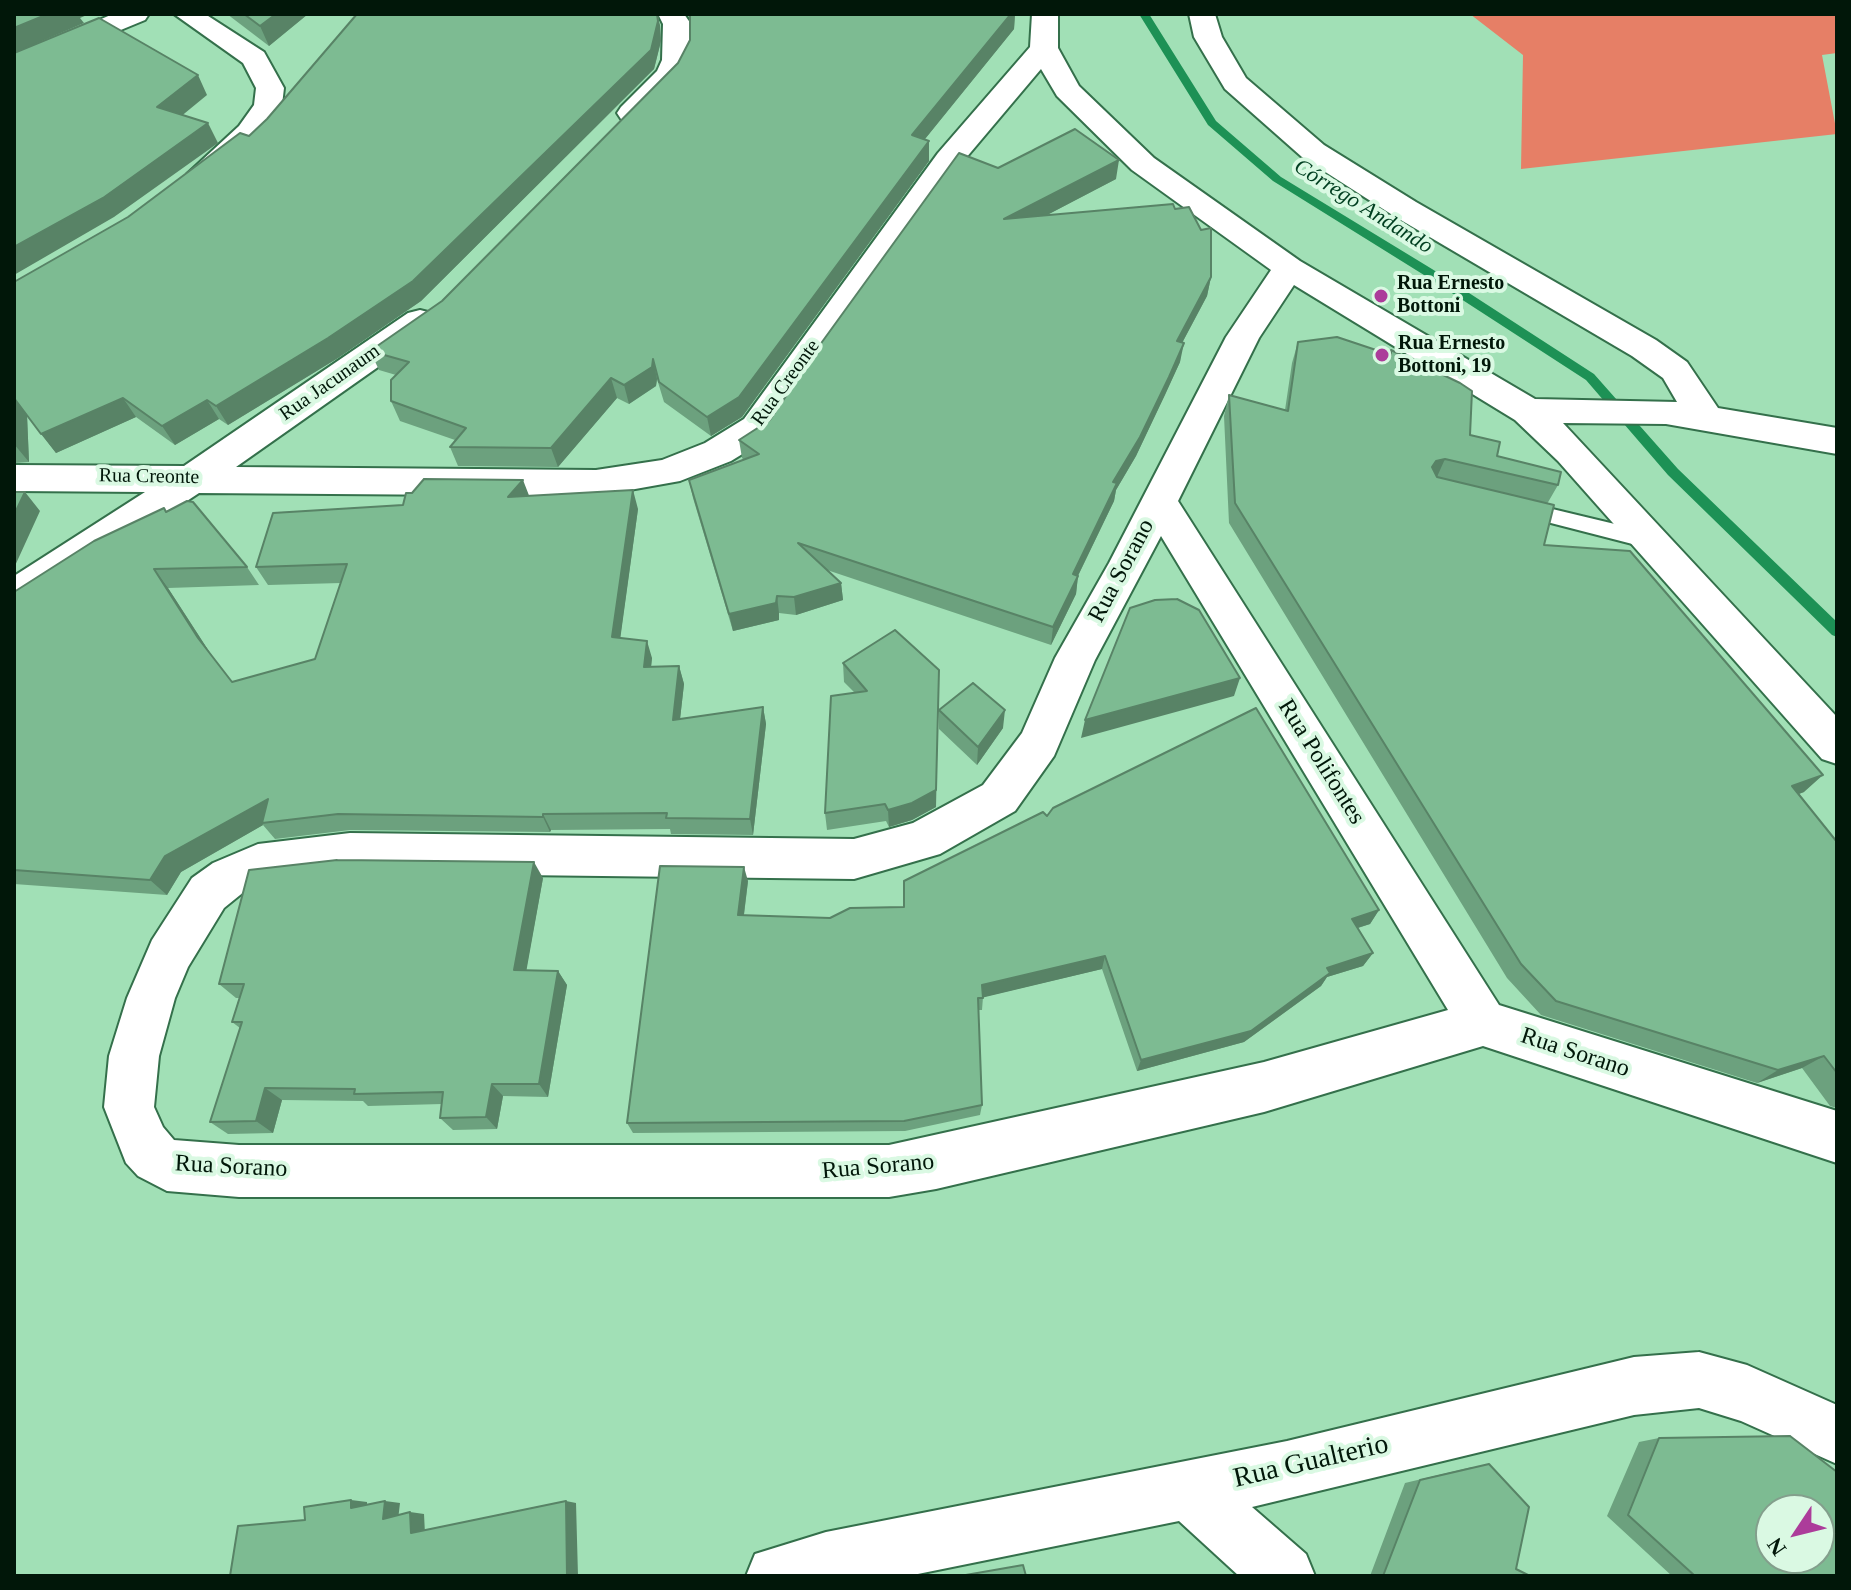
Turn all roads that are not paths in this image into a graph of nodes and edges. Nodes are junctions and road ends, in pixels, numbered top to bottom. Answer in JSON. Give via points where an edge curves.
{"nodes":[{"id":1,"x":136,"y":14,"type":"edge"},
{"id":2,"x":187,"y":14,"type":"edge"},
{"id":3,"x":671,"y":14,"type":"edge"},
{"id":4,"x":1202,"y":14,"type":"edge"},
{"id":5,"x":1044,"y":31,"type":"edge"},
{"id":6,"x":14,"y":66,"type":"edge"},
{"id":7,"x":608,"y":136,"type":"edge"},
{"id":8,"x":177,"y":192,"type":"edge"},
{"id":9,"x":1289,"y":268,"type":"junction"},
{"id":10,"x":446,"y":300,"type":"edge"},
{"id":11,"x":1528,"y":411,"type":"junction"},
{"id":12,"x":1705,"y":417,"type":"junction"},
{"id":13,"x":1837,"y":441,"type":"edge"},
{"id":14,"x":194,"y":477,"type":"junction"},
{"id":15,"x":14,"y":478,"type":"edge"},
{"id":16,"x":1159,"y":501,"type":"junction"},
{"id":17,"x":1492,"y":502,"type":"edge"},
{"id":18,"x":1648,"y":540,"type":"junction"},
{"id":19,"x":14,"y":595,"type":"edge"},
{"id":20,"x":1837,"y":746,"type":"edge"},
{"id":21,"x":1483,"y":1023,"type":"junction"},
{"id":22,"x":1837,"y":1137,"type":"edge"},
{"id":23,"x":1837,"y":1435,"type":"edge"},
{"id":24,"x":1189,"y":1490,"type":"junction"},
{"id":25,"x":777,"y":1576,"type":"edge"},
{"id":26,"x":1284,"y":1576,"type":"edge"}],
"edges":[{"from":1,"to":6,"type":"street"},
{"from":2,"to":8,"type":"street","via":[[254,58],[270,88],[268,105],[250,132]]},
{"from":3,"to":7,"type":"street","via":[[678,41],[669,75]]},
{"from":4,"to":12,"type":"street","via":[[1208,37],[1235,83],[1313,151],[1644,348],[1675,370]]},
{"from":5,"to":9,"type":"street","via":[[1067,90],[1143,164]]},
{"from":5,"to":14,"type":"street","name":"Rua Creonte","via":[[757,428],[718,452],[667,472],[596,483]]},
{"from":9,"to":11,"type":"street"},
{"from":9,"to":16,"type":"street","name":"Rua Sorano","via":[[1243,337]]},
{"from":10,"to":14,"type":"street","name":"Rua Jacunaum"},
{"from":11,"to":12,"type":"street"},
{"from":11,"to":18,"type":"street"},
{"from":12,"to":13,"type":"street"},
{"from":14,"to":15,"type":"street","name":"Rua Creonte"},
{"from":14,"to":19,"type":"street","name":"Rua Jacunaum"},
{"from":16,"to":21,"type":"street","name":"Rua Polifontes"},
{"from":16,"to":21,"type":"street","name":"Rua Sorano","via":[[1075,658],[1039,743],[999,798],[924,840],[854,859],[350,853],[258,864],[229,877],[208,893],[169,955],[140,1030],[129,1107],[144,1145],[167,1165],[239,1171],[889,1171],[1264,1087]]},
{"from":17,"to":18,"type":"lane"},
{"from":18,"to":20,"type":"street"},
{"from":21,"to":22,"type":"street","name":"Rua Sorano"},
{"from":23,"to":24,"type":"street","name":"Rua Gualterio","via":[[1747,1394],[1699,1380],[1621,1389]]},
{"from":24,"to":25,"type":"street","name":"Rua Gualterio"},
{"from":24,"to":26,"type":"street"}]}
